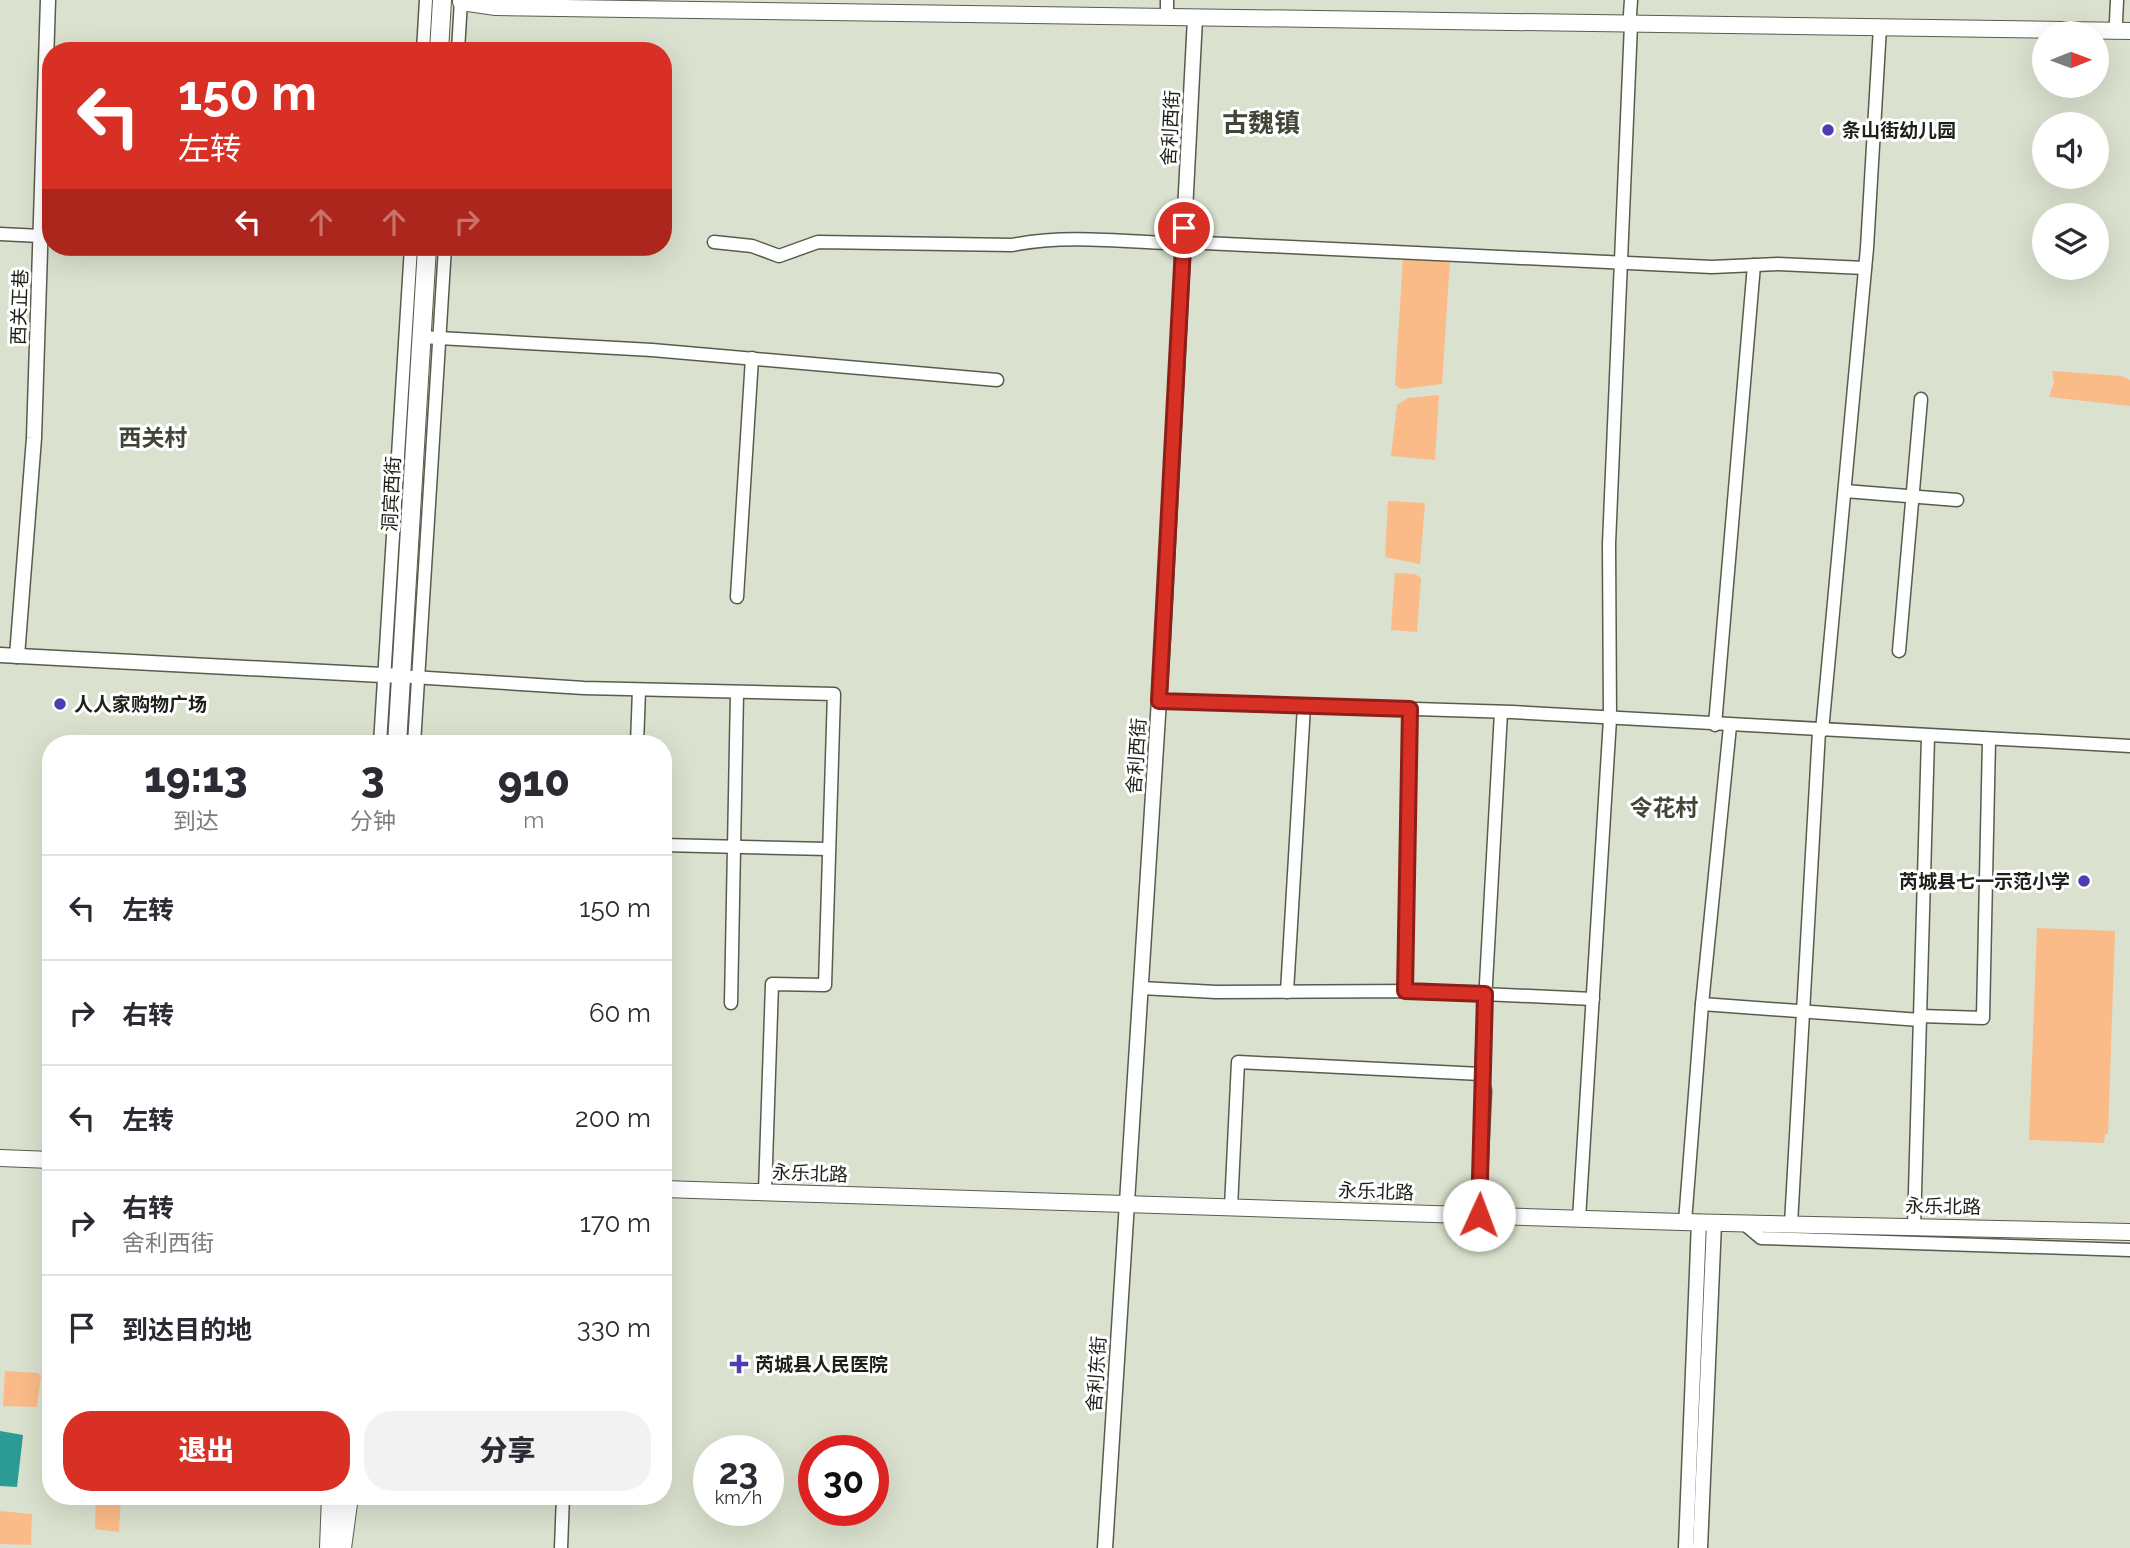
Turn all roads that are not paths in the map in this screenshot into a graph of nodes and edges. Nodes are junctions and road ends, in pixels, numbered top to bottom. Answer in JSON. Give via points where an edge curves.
{"nodes":[{"id":1,"x":48,"y":0,"type":"edge"},
{"id":2,"x":428,"y":0,"type":"edge"},
{"id":3,"x":479,"y":0,"type":"edge"},
{"id":4,"x":582,"y":0,"type":"edge"},
{"id":5,"x":2117,"y":0,"type":"edge"},
{"id":6,"x":452,"y":1,"type":"edge"},
{"id":7,"x":923,"y":3,"type":"edge"},
{"id":8,"x":1167,"y":5,"type":"edge"},
{"id":9,"x":1631,"y":13,"type":"edge"},
{"id":10,"x":1195,"y":18,"type":"junction"},
{"id":11,"x":2125,"y":25,"type":"edge"},
{"id":12,"x":1880,"y":27,"type":"junction"},
{"id":13,"x":47,"y":42,"type":"edge"},
{"id":14,"x":424,"y":42,"type":"edge"},
{"id":15,"x":441,"y":42,"type":"edge"},
{"id":16,"x":456,"y":42,"type":"edge"},
{"id":17,"x":42,"y":202,"type":"edge"},
{"id":18,"x":0,"y":234,"type":"edge"},
{"id":19,"x":41,"y":236,"type":"junction"},
{"id":20,"x":714,"y":242,"type":"dead end"},
{"id":21,"x":1184,"y":244,"type":"junction"},
{"id":22,"x":411,"y":256,"type":"edge"},
{"id":23,"x":427,"y":256,"type":"edge"},
{"id":24,"x":444,"y":256,"type":"edge"},
{"id":25,"x":1621,"y":263,"type":"junction"},
{"id":26,"x":1754,"y":265,"type":"junction"},
{"id":27,"x":1865,"y":268,"type":"junction"},
{"id":28,"x":430,"y":338,"type":"junction"},
{"id":29,"x":752,"y":358,"type":"junction"},
{"id":30,"x":997,"y":380,"type":"dead end"},
{"id":31,"x":1921,"y":400,"type":"dead end"},
{"id":32,"x":1845,"y":491,"type":"junction"},
{"id":33,"x":1913,"y":496,"type":"junction"},
{"id":34,"x":1957,"y":500,"type":"dead end"},
{"id":35,"x":737,"y":597,"type":"dead end"},
{"id":36,"x":1899,"y":652,"type":"dead end"},
{"id":37,"x":0,"y":655,"type":"edge"},
{"id":38,"x":16,"y":656,"type":"junction"},
{"id":39,"x":400,"y":676,"type":"junction"},
{"id":40,"x":639,"y":690,"type":"junction"},
{"id":41,"x":737,"y":693,"type":"junction"},
{"id":42,"x":1159,"y":701,"type":"junction"},
{"id":43,"x":1304,"y":706,"type":"junction"},
{"id":44,"x":1410,"y":709,"type":"junction"},
{"id":45,"x":1501,"y":712,"type":"junction"},
{"id":46,"x":1610,"y":719,"type":"junction"},
{"id":47,"x":1715,"y":725,"type":"junction"},
{"id":48,"x":1730,"y":726,"type":"junction"},
{"id":49,"x":1821,"y":731,"type":"junction"},
{"id":50,"x":383,"y":735,"type":"edge"},
{"id":51,"x":397,"y":735,"type":"edge"},
{"id":52,"x":412,"y":735,"type":"edge"},
{"id":53,"x":637,"y":735,"type":"edge"},
{"id":54,"x":1928,"y":737,"type":"junction"},
{"id":55,"x":1989,"y":740,"type":"junction"},
{"id":56,"x":2130,"y":746,"type":"edge"},
{"id":57,"x":672,"y":845,"type":"edge"},
{"id":58,"x":734,"y":847,"type":"junction"},
{"id":59,"x":827,"y":849,"type":"junction"},
{"id":60,"x":1140,"y":988,"type":"junction"},
{"id":61,"x":1405,"y":991,"type":"junction"},
{"id":62,"x":1287,"y":992,"type":"junction"},
{"id":63,"x":1485,"y":994,"type":"junction"},
{"id":64,"x":1593,"y":999,"type":"junction"},
{"id":65,"x":732,"y":1003,"type":"dead end"},
{"id":66,"x":1702,"y":1004,"type":"junction"},
{"id":67,"x":1803,"y":1011,"type":"junction"},
{"id":68,"x":1920,"y":1018,"type":"junction"},
{"id":69,"x":1481,"y":1074,"type":"junction"},
{"id":70,"x":0,"y":1158,"type":"edge"},
{"id":71,"x":42,"y":1160,"type":"edge"},
{"id":72,"x":672,"y":1189,"type":"edge"},
{"id":73,"x":765,"y":1192,"type":"junction"},
{"id":74,"x":1127,"y":1203,"type":"junction"},
{"id":75,"x":1231,"y":1207,"type":"junction"},
{"id":76,"x":1479,"y":1215,"type":"junction"},
{"id":77,"x":1579,"y":1219,"type":"junction"},
{"id":78,"x":1699,"y":1222,"type":"junction"},
{"id":79,"x":1742,"y":1223,"type":"junction"},
{"id":80,"x":1791,"y":1224,"type":"junction"},
{"id":81,"x":1914,"y":1227,"type":"junction"},
{"id":82,"x":2130,"y":1232,"type":"edge"},
{"id":83,"x":2130,"y":1250,"type":"edge"},
{"id":84,"x":331,"y":1505,"type":"edge"},
{"id":85,"x":348,"y":1505,"type":"edge"},
{"id":86,"x":563,"y":1505,"type":"edge"},
{"id":87,"x":329,"y":1548,"type":"edge"},
{"id":88,"x":342,"y":1548,"type":"edge"},
{"id":89,"x":561,"y":1548,"type":"edge"},
{"id":90,"x":1105,"y":1548,"type":"edge"},
{"id":91,"x":1686,"y":1548,"type":"edge"},
{"id":92,"x":1700,"y":1548,"type":"edge"}],
"edges":[{"from":1,"to":13,"type":"street","name":"西关正巷"},
{"from":2,"to":6,"type":"main road"},
{"from":2,"to":14,"type":"street"},
{"from":3,"to":6,"type":"main road"},
{"from":4,"to":7,"type":"main road"},
{"from":5,"to":11,"type":"street"},
{"from":6,"to":10,"type":"main road","via":[[496,7]]},
{"from":6,"to":15,"type":"main road"},
{"from":6,"to":16,"type":"street"},
{"from":7,"to":8,"type":"main road"},
{"from":8,"to":9,"type":"main road"},
{"from":9,"to":10,"type":"main road"},
{"from":9,"to":11,"type":"main road"},
{"from":9,"to":12,"type":"main road"},
{"from":9,"to":25,"type":"street"},
{"from":10,"to":21,"type":"street","name":"舍利西街"},
{"from":11,"to":12,"type":"main road"},
{"from":12,"to":27,"type":"street"},
{"from":17,"to":19,"type":"street","name":"西关正巷"},
{"from":18,"to":19,"type":"street"},
{"from":19,"to":38,"type":"street","name":"西关正巷","via":[[34,438]]},
{"from":20,"to":21,"type":"street","via":[[752,246],[779,256],[818,242],[1012,245],[1042,239]]},
{"from":21,"to":25,"type":"street"},
{"from":21,"to":42,"type":"street","name":"舍利西街"},
{"from":22,"to":39,"type":"street"},
{"from":23,"to":28,"type":"main road","name":"洞宾西街"},
{"from":24,"to":28,"type":"street"},
{"from":25,"to":26,"type":"street"},
{"from":25,"to":46,"type":"street","via":[[1609,544]]},
{"from":26,"to":27,"type":"street"},
{"from":26,"to":47,"type":"street"},
{"from":27,"to":32,"type":"street"},
{"from":28,"to":29,"type":"street"},
{"from":28,"to":39,"type":"main road","name":"洞宾西街"},
{"from":29,"to":30,"type":"street"},
{"from":29,"to":35,"type":"street"},
{"from":31,"to":33,"type":"street"},
{"from":32,"to":33,"type":"street"},
{"from":32,"to":49,"type":"street"},
{"from":33,"to":34,"type":"street"},
{"from":33,"to":36,"type":"street"},
{"from":37,"to":38,"type":"street"},
{"from":38,"to":39,"type":"street"},
{"from":39,"to":40,"type":"street"},
{"from":39,"to":50,"type":"street"},
{"from":39,"to":51,"type":"main road","name":"洞宾西街"},
{"from":39,"to":52,"type":"street"},
{"from":40,"to":41,"type":"street"},
{"from":40,"to":53,"type":"street"},
{"from":41,"to":58,"type":"street"},
{"from":41,"to":59,"type":"street","via":[[834,694]]},
{"from":42,"to":43,"type":"street"},
{"from":42,"to":60,"type":"street","name":"舍利西街"},
{"from":43,"to":44,"type":"street"},
{"from":43,"to":62,"type":"street"},
{"from":44,"to":45,"type":"street"},
{"from":44,"to":61,"type":"street"},
{"from":45,"to":46,"type":"street"},
{"from":45,"to":63,"type":"street"},
{"from":46,"to":47,"type":"street"},
{"from":46,"to":64,"type":"street"},
{"from":47,"to":48,"type":"street"},
{"from":48,"to":49,"type":"street"},
{"from":48,"to":66,"type":"street"},
{"from":49,"to":54,"type":"street"},
{"from":49,"to":67,"type":"street"},
{"from":54,"to":55,"type":"street"},
{"from":54,"to":68,"type":"street"},
{"from":55,"to":56,"type":"street"},
{"from":55,"to":68,"type":"street","via":[[1983,1018]]},
{"from":57,"to":58,"type":"street"},
{"from":58,"to":59,"type":"street"},
{"from":58,"to":65,"type":"street"},
{"from":59,"to":73,"type":"street","via":[[825,985],[772,984]]},
{"from":60,"to":62,"type":"street"},
{"from":60,"to":74,"type":"street","name":"舍利西街"},
{"from":61,"to":62,"type":"street"},
{"from":61,"to":63,"type":"street"},
{"from":63,"to":64,"type":"street"},
{"from":63,"to":69,"type":"street"},
{"from":64,"to":77,"type":"street"},
{"from":66,"to":67,"type":"street"},
{"from":66,"to":78,"type":"street"},
{"from":67,"to":68,"type":"street"},
{"from":67,"to":80,"type":"street"},
{"from":68,"to":81,"type":"street"},
{"from":69,"to":75,"type":"street","via":[[1238,1062]]},
{"from":69,"to":76,"type":"street","via":[[1485,1091]]},
{"from":70,"to":71,"type":"main road"},
{"from":72,"to":73,"type":"main road","name":"永乐北路"},
{"from":73,"to":74,"type":"main road","name":"永乐北路"},
{"from":74,"to":75,"type":"main road","name":"永乐北路"},
{"from":74,"to":90,"type":"street","name":"舍利东街"},
{"from":75,"to":76,"type":"main road","name":"永乐北路"},
{"from":76,"to":77,"type":"main road","name":"永乐北路"},
{"from":77,"to":78,"type":"main road","name":"永乐北路"},
{"from":78,"to":79,"type":"main road","name":"永乐北路"},
{"from":78,"to":91,"type":"street"},
{"from":78,"to":92,"type":"street"},
{"from":79,"to":80,"type":"main road","name":"永乐北路"},
{"from":79,"to":83,"type":"street","via":[[1761,1238]]},
{"from":80,"to":81,"type":"main road","name":"永乐北路"},
{"from":81,"to":82,"type":"main road","name":"永乐北路"},
{"from":84,"to":87,"type":"main road"},
{"from":85,"to":88,"type":"main road"},
{"from":86,"to":89,"type":"street"}]}
